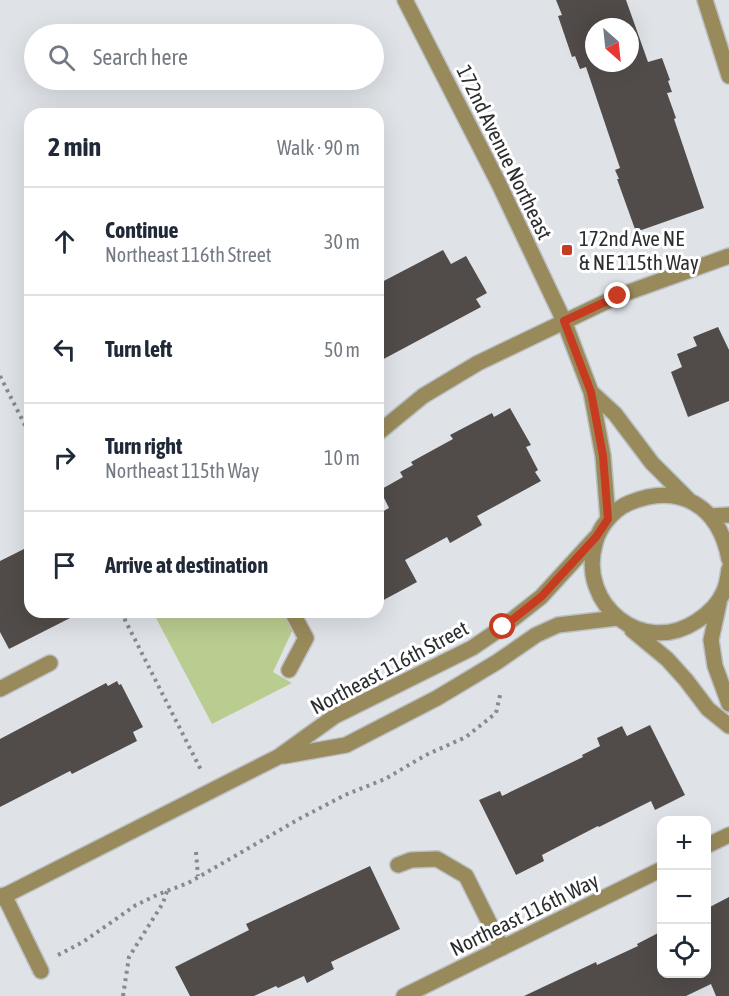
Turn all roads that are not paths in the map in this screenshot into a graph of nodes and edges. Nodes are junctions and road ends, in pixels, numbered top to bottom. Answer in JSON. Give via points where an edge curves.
{"nodes":[{"id":1,"x":405,"y":0,"type":"edge"},
{"id":2,"x":705,"y":0,"type":"edge"},
{"id":3,"x":729,"y":76,"type":"edge"},
{"id":4,"x":729,"y":256,"type":"edge"},
{"id":5,"x":564,"y":321,"type":"junction"},
{"id":6,"x":591,"y":392,"type":"junction"},
{"id":7,"x":384,"y":428,"type":"edge"},
{"id":8,"x":690,"y":501,"type":"junction"},
{"id":9,"x":729,"y":515,"type":"edge"},
{"id":10,"x":711,"y":516,"type":"junction"},
{"id":11,"x":608,"y":519,"type":"junction"},
{"id":12,"x":596,"y":537,"type":"junction"},
{"id":13,"x":729,"y":559,"type":"edge"},
{"id":14,"x":729,"y":569,"type":"edge"},
{"id":15,"x":725,"y":591,"type":"edge"},
{"id":16,"x":295,"y":618,"type":"edge"},
{"id":17,"x":621,"y":621,"type":"junction"},
{"id":18,"x":50,"y":663,"type":"dead end"},
{"id":19,"x":289,"y":670,"type":"dead end"},
{"id":20,"x":0,"y":689,"type":"edge"},
{"id":21,"x":729,"y":704,"type":"edge"},
{"id":22,"x":729,"y":726,"type":"edge"},
{"id":23,"x":278,"y":757,"type":"junction"},
{"id":24,"x":729,"y":835,"type":"edge"},
{"id":25,"x":711,"y":844,"type":"edge"},
{"id":26,"x":398,"y":865,"type":"dead end"},
{"id":27,"x":660,"y":870,"type":"edge"},
{"id":28,"x":2,"y":896,"type":"edge"},
{"id":29,"x":502,"y":948,"type":"junction"},
{"id":30,"x":40,"y":968,"type":"road end"},
{"id":31,"x":404,"y":996,"type":"edge"}],
"edges":[{"from":1,"to":5,"type":"street","name":"172nd Avenue Northeast"},
{"from":2,"to":3,"type":"street"},
{"from":4,"to":5,"type":"street","via":[[618,296]]},
{"from":5,"to":6,"type":"street","name":"172nd Avenue Northeast"},
{"from":5,"to":7,"type":"street","via":[[478,363],[423,396]]},
{"from":6,"to":8,"type":"street","name":"172nd Avenue Northeast"},
{"from":6,"to":11,"type":"street","name":"172nd Avenue Northeast","via":[[603,456]]},
{"from":8,"to":10,"type":"street","name":"172nd Avenue Northeast"},
{"from":8,"to":11,"type":"street","via":[[668,495],[646,496],[625,505]]},
{"from":9,"to":10,"type":"street"},
{"from":10,"to":13,"type":"street","via":[[725,539]]},
{"from":11,"to":12,"type":"street","name":"Northeast 116th Street"},
{"from":12,"to":17,"type":"street","via":[[591,572],[600,597]]},
{"from":12,"to":23,"type":"street","name":"Northeast 116th Street","via":[[541,597],[503,627],[472,648],[335,716]]},
{"from":14,"to":15,"type":"street"},
{"from":15,"to":17,"type":"street","via":[[707,615],[689,627],[668,633],[645,632]]},
{"from":15,"to":21,"type":"street","via":[[711,640],[715,666]]},
{"from":16,"to":19,"type":"street","via":[[306,638]]},
{"from":17,"to":22,"type":"street","via":[[667,660],[708,709]]},
{"from":17,"to":23,"type":"street","name":"Northeast 116th Street","via":[[558,625],[437,698],[346,745]]},
{"from":18,"to":20,"type":"street"},
{"from":23,"to":28,"type":"street","name":"Northeast 116th Street"},
{"from":24,"to":25,"type":"street"},
{"from":26,"to":29,"type":"street","via":[[437,859],[466,876]]},
{"from":27,"to":29,"type":"street","name":"Northeast 116th Way"},
{"from":28,"to":30,"type":"street"},
{"from":29,"to":31,"type":"street","name":"Northeast 116th Way"}]}
